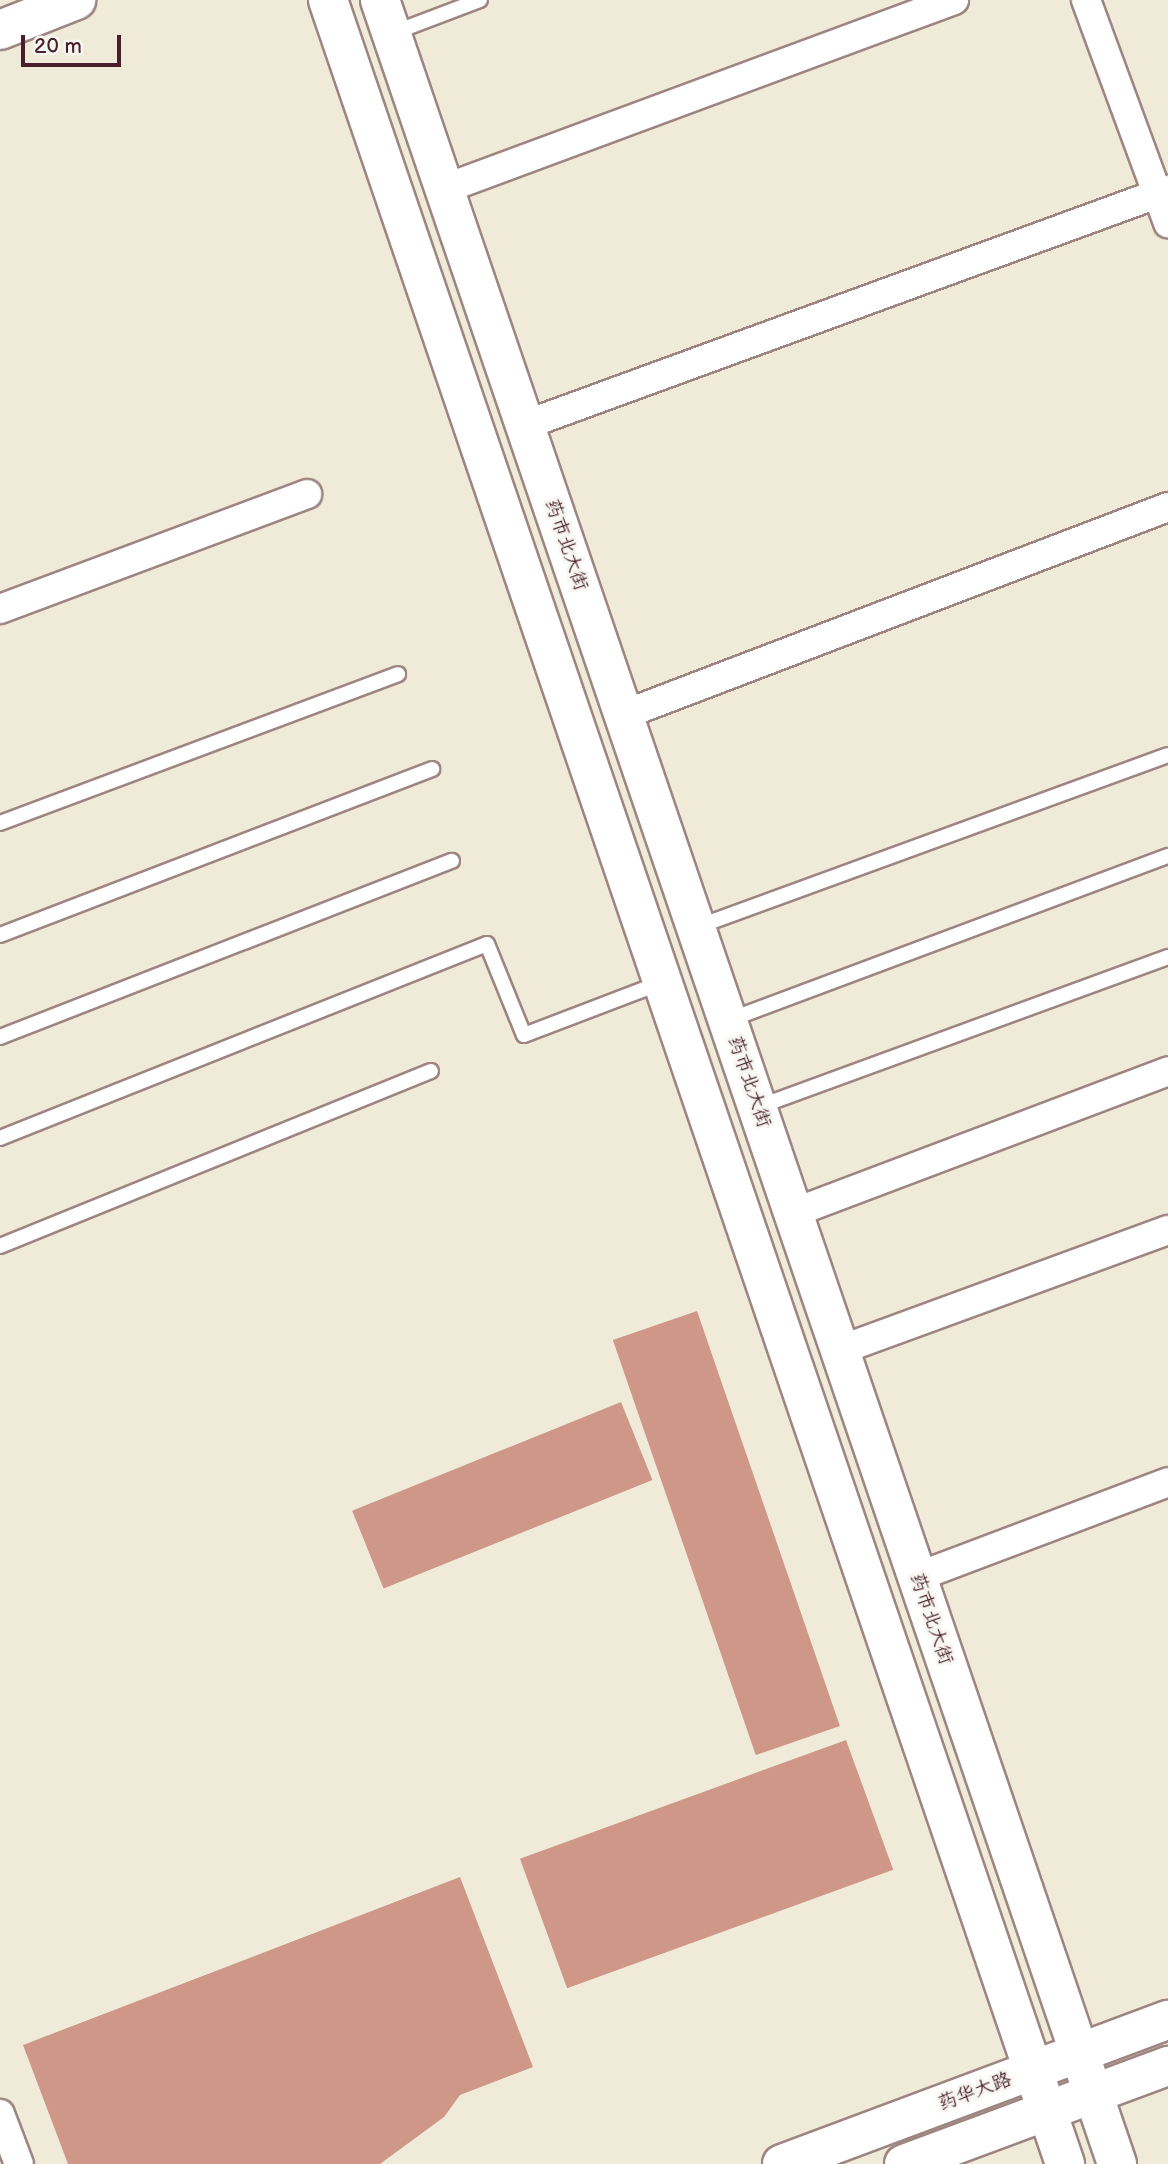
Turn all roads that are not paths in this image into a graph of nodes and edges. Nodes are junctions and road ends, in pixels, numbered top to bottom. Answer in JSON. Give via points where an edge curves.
{"nodes":[{"id":1,"x":76,"y":0,"type":"edge"},
{"id":2,"x":328,"y":0,"type":"edge"},
{"id":3,"x":480,"y":0,"type":"edge"},
{"id":4,"x":954,"y":0,"type":"edge"},
{"id":5,"x":1086,"y":0,"type":"edge"},
{"id":6,"x":386,"y":17,"type":"edge"},
{"id":7,"x":0,"y":30,"type":"edge"},
{"id":8,"x":444,"y":189,"type":"junction"},
{"id":9,"x":1163,"y":192,"type":"edge"},
{"id":10,"x":1168,"y":223,"type":"edge"},
{"id":11,"x":525,"y":425,"type":"junction"},
{"id":12,"x":307,"y":494,"type":"dead end"},
{"id":13,"x":1168,"y":507,"type":"edge"},
{"id":14,"x":0,"y":609,"type":"edge"},
{"id":15,"x":398,"y":674,"type":"dead end"},
{"id":16,"x":623,"y":715,"type":"junction"},
{"id":17,"x":1168,"y":755,"type":"edge"},
{"id":18,"x":432,"y":769,"type":"dead end"},
{"id":19,"x":0,"y":823,"type":"edge"},
{"id":20,"x":1168,"y":856,"type":"edge"},
{"id":21,"x":452,"y":861,"type":"dead end"},
{"id":22,"x":696,"y":927,"type":"junction"},
{"id":23,"x":0,"y":935,"type":"edge"},
{"id":24,"x":1168,"y":957,"type":"edge"},
{"id":25,"x":663,"y":982,"type":"junction"},
{"id":26,"x":728,"y":1020,"type":"junction"},
{"id":27,"x":0,"y":1037,"type":"edge"},
{"id":28,"x":431,"y":1071,"type":"dead end"},
{"id":29,"x":1168,"y":1071,"type":"edge"},
{"id":30,"x":757,"y":1108,"type":"junction"},
{"id":31,"x":0,"y":1138,"type":"edge"},
{"id":32,"x":793,"y":1213,"type":"junction"},
{"id":33,"x":1168,"y":1230,"type":"edge"},
{"id":34,"x":0,"y":1246,"type":"edge"},
{"id":35,"x":840,"y":1350,"type":"junction"},
{"id":36,"x":1168,"y":1482,"type":"edge"},
{"id":37,"x":917,"y":1577,"type":"junction"},
{"id":38,"x":1168,"y":2020,"type":"edge"},
{"id":39,"x":1079,"y":2053,"type":"junction"},
{"id":40,"x":1168,"y":2066,"type":"edge"},
{"id":41,"x":1034,"y":2071,"type":"junction"},
{"id":42,"x":1093,"y":2094,"type":"junction"},
{"id":43,"x":1047,"y":2111,"type":"junction"},
{"id":44,"x":0,"y":2114,"type":"edge"},
{"id":45,"x":19,"y":2164,"type":"edge"},
{"id":46,"x":782,"y":2164,"type":"edge"},
{"id":47,"x":904,"y":2164,"type":"edge"},
{"id":48,"x":1065,"y":2164,"type":"edge"},
{"id":49,"x":1117,"y":2164,"type":"edge"}],
"edges":[{"from":1,"to":7,"type":"main road"},
{"from":2,"to":25,"type":"main road"},
{"from":3,"to":6,"type":"lane"},
{"from":4,"to":8,"type":"street"},
{"from":5,"to":9,"type":"street"},
{"from":6,"to":8,"type":"main road","name":"药市北大街"},
{"from":8,"to":11,"type":"main road","name":"药市北大街"},
{"from":9,"to":10,"type":"street"},
{"from":9,"to":11,"type":"street"},
{"from":11,"to":16,"type":"main road","name":"药市北大街"},
{"from":12,"to":14,"type":"street"},
{"from":13,"to":16,"type":"street"},
{"from":15,"to":19,"type":"lane"},
{"from":16,"to":22,"type":"main road","name":"药市北大街"},
{"from":17,"to":22,"type":"lane"},
{"from":18,"to":23,"type":"lane"},
{"from":20,"to":26,"type":"lane"},
{"from":21,"to":27,"type":"lane"},
{"from":22,"to":26,"type":"main road","name":"药市北大街"},
{"from":24,"to":30,"type":"lane"},
{"from":25,"to":31,"type":"lane","via":[[524,1035],[487,944]]},
{"from":25,"to":41,"type":"main road"},
{"from":26,"to":30,"type":"main road","name":"药市北大街"},
{"from":28,"to":34,"type":"lane"},
{"from":29,"to":32,"type":"street"},
{"from":30,"to":32,"type":"main road","name":"药市北大街"},
{"from":32,"to":35,"type":"main road","name":"药市北大街"},
{"from":33,"to":35,"type":"street"},
{"from":35,"to":37,"type":"main road","name":"药市北大街"},
{"from":36,"to":37,"type":"street"},
{"from":37,"to":39,"type":"main road","name":"药市北大街"},
{"from":38,"to":39,"type":"main road","name":"药华大路"},
{"from":39,"to":41,"type":"main road","name":"药华大路"},
{"from":39,"to":42,"type":"main road","name":"药市北大街"},
{"from":40,"to":42,"type":"main road"},
{"from":41,"to":43,"type":"main road"},
{"from":41,"to":46,"type":"main road","name":"药华大路"},
{"from":42,"to":43,"type":"main road"},
{"from":42,"to":49,"type":"main road","name":"药市北大街"},
{"from":43,"to":47,"type":"main road"},
{"from":43,"to":48,"type":"main road"},
{"from":44,"to":45,"type":"street"}]}
